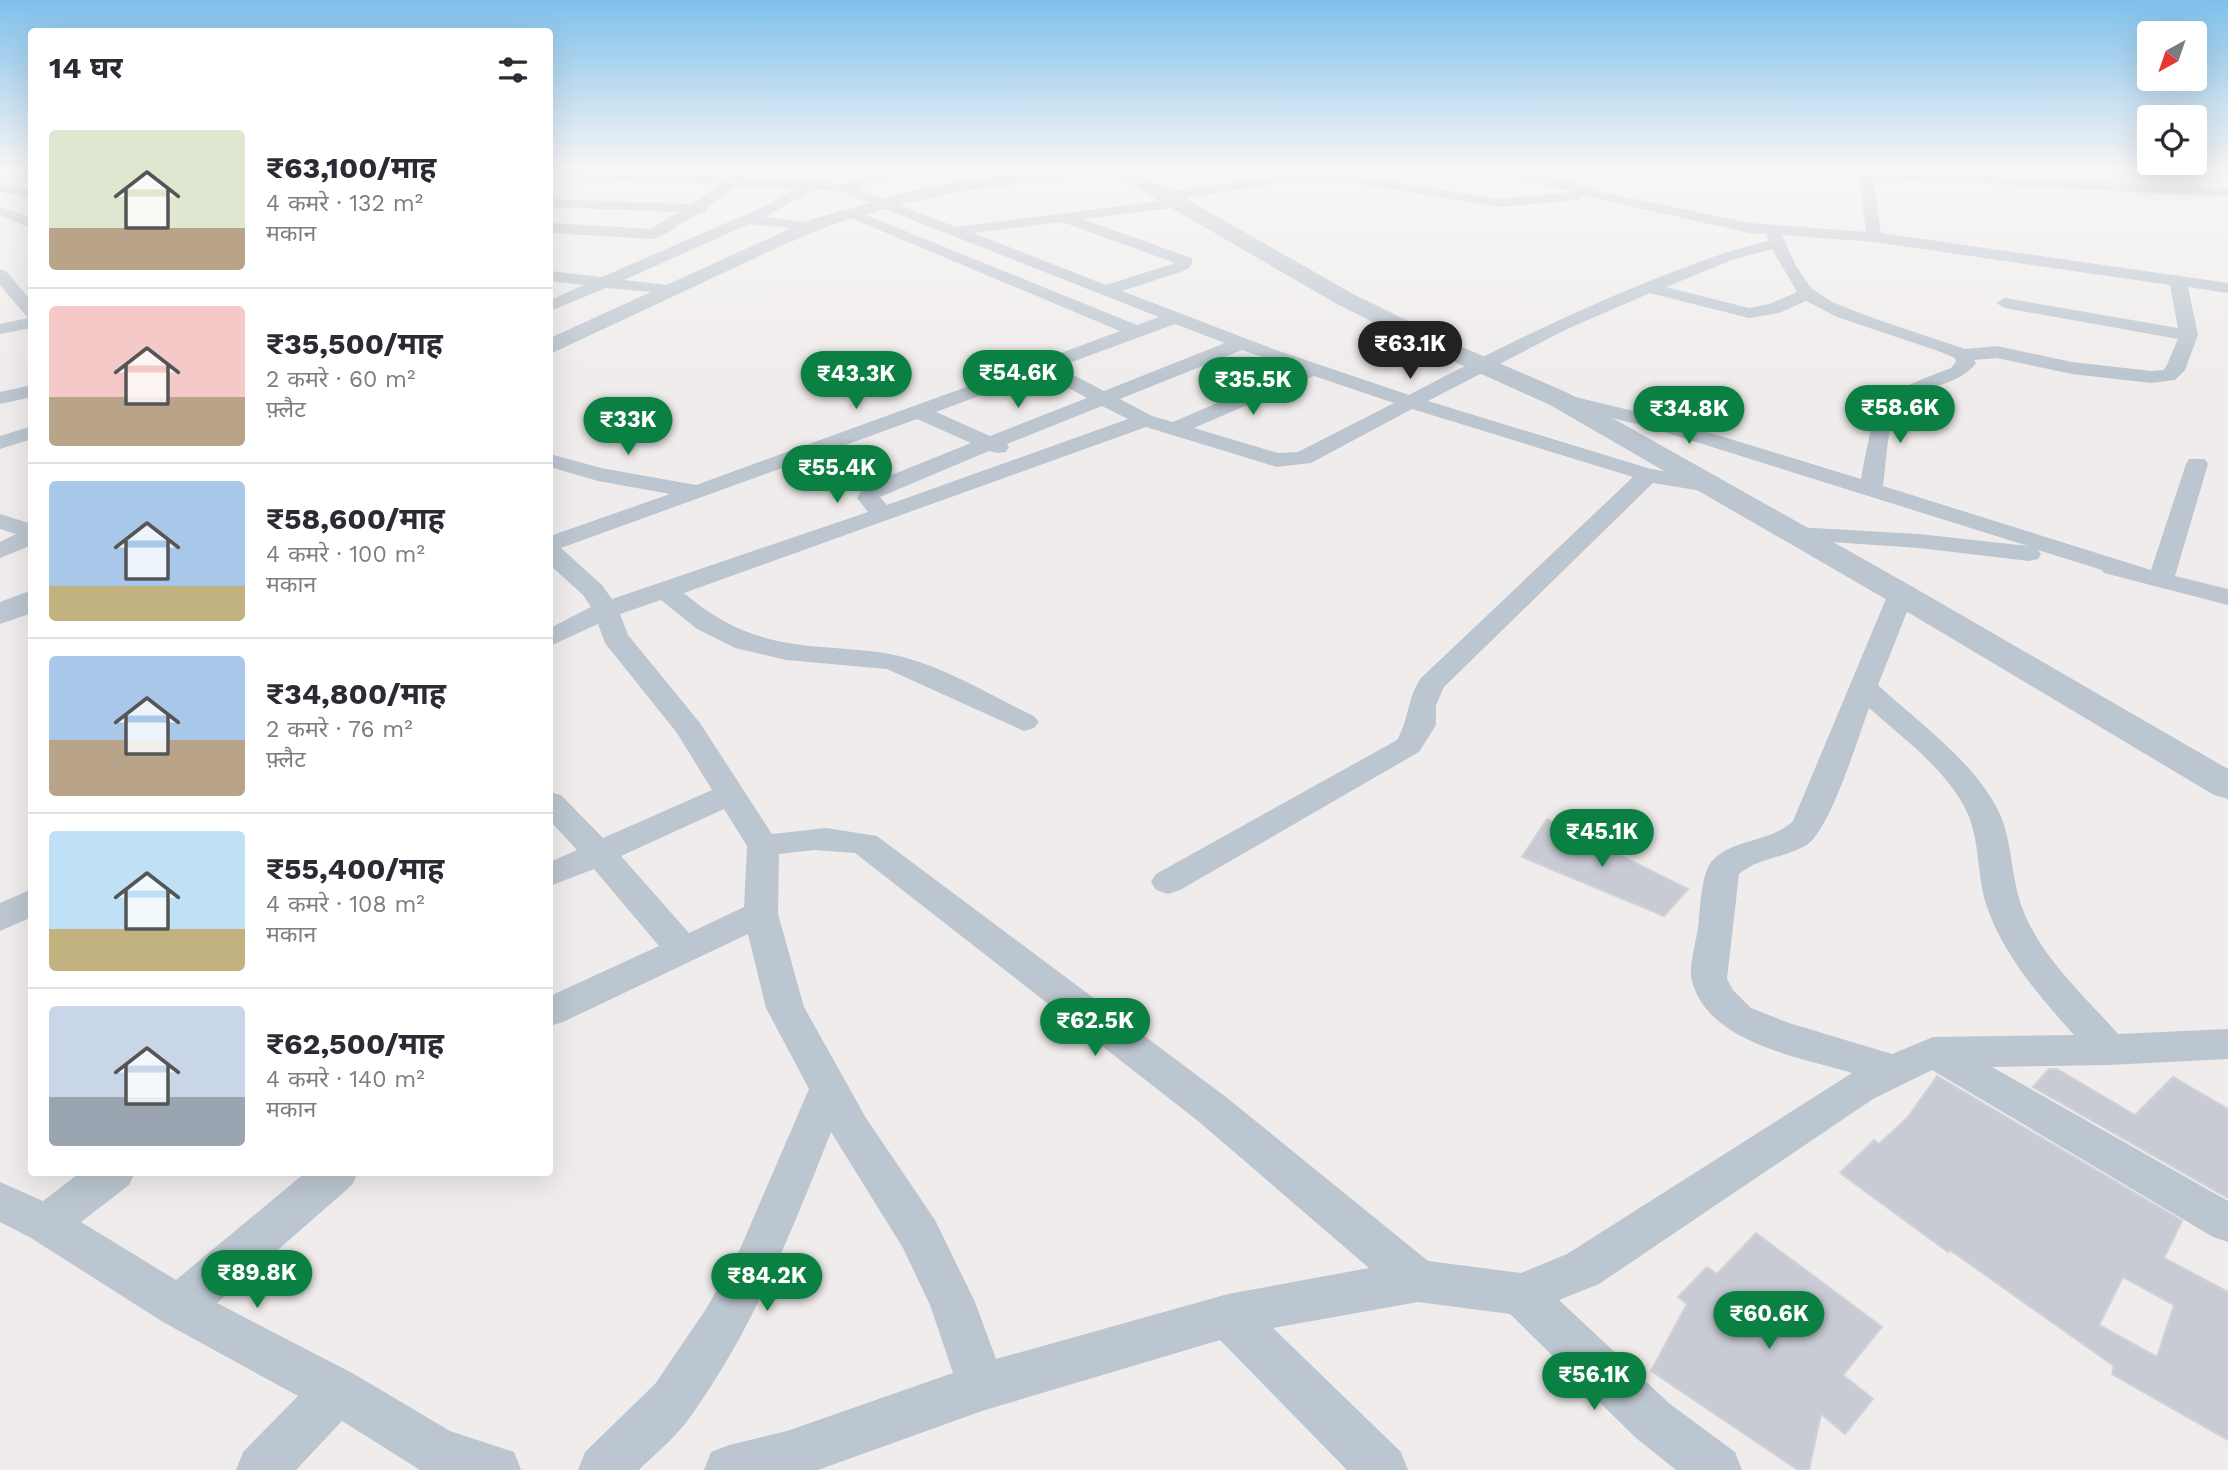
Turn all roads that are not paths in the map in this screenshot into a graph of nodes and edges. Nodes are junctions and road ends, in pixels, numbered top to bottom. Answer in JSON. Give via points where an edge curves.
{"nodes":[{"id":1,"x":1774,"y":237,"type":"edge"},
{"id":2,"x":704,"y":238,"type":"edge"},
{"id":3,"x":785,"y":238,"type":"edge"},
{"id":4,"x":910,"y":238,"type":"edge"},
{"id":5,"x":977,"y":238,"type":"edge"},
{"id":6,"x":1120,"y":238,"type":"edge"},
{"id":7,"x":1238,"y":238,"type":"edge"},
{"id":8,"x":1772,"y":238,"type":"edge"},
{"id":9,"x":1878,"y":238,"type":"edge"},
{"id":10,"x":553,"y":276,"type":"edge"},
{"id":11,"x":28,"y":279,"type":"edge"},
{"id":12,"x":4,"y":280,"type":"edge"},
{"id":13,"x":604,"y":281,"type":"junction"},
{"id":14,"x":2178,"y":281,"type":"junction"},
{"id":15,"x":1650,"y":288,"type":"junction"},
{"id":16,"x":2228,"y":288,"type":"edge"},
{"id":17,"x":1109,"y":289,"type":"junction"},
{"id":18,"x":670,"y":290,"type":"junction"},
{"id":19,"x":1806,"y":294,"type":"junction"},
{"id":20,"x":1066,"y":303,"type":"junction"},
{"id":21,"x":2005,"y":303,"type":"dead end"},
{"id":22,"x":553,"y":305,"type":"edge"},
{"id":23,"x":28,"y":308,"type":"edge"},
{"id":24,"x":1177,"y":317,"type":"junction"},
{"id":25,"x":28,"y":324,"type":"edge"},
{"id":26,"x":0,"y":329,"type":"edge"},
{"id":27,"x":1135,"y":331,"type":"junction"},
{"id":28,"x":2189,"y":335,"type":"junction"},
{"id":29,"x":1243,"y":344,"type":"junction"},
{"id":30,"x":553,"y":346,"type":"edge"},
{"id":31,"x":1963,"y":355,"type":"junction"},
{"id":32,"x":1479,"y":364,"type":"junction"},
{"id":33,"x":1038,"y":365,"type":"junction"},
{"id":34,"x":1313,"y":369,"type":"junction"},
{"id":35,"x":28,"y":392,"type":"edge"},
{"id":36,"x":0,"y":398,"type":"edge"},
{"id":37,"x":1104,"y":398,"type":"junction"},
{"id":38,"x":1559,"y":399,"type":"junction"},
{"id":39,"x":1412,"y":402,"type":"junction"},
{"id":40,"x":915,"y":411,"type":"junction"},
{"id":41,"x":1144,"y":420,"type":"junction"},
{"id":42,"x":1177,"y":428,"type":"junction"},
{"id":43,"x":0,"y":430,"type":"edge"},
{"id":44,"x":28,"y":435,"type":"edge"},
{"id":45,"x":28,"y":435,"type":"edge"},
{"id":46,"x":0,"y":443,"type":"edge"},
{"id":47,"x":990,"y":443,"type":"junction"},
{"id":48,"x":1030,"y":462,"type":"junction"},
{"id":49,"x":553,"y":463,"type":"edge"},
{"id":50,"x":2197,"y":464,"type":"dead end"},
{"id":51,"x":1648,"y":475,"type":"junction"},
{"id":52,"x":1708,"y":485,"type":"junction"},
{"id":53,"x":1871,"y":488,"type":"junction"},
{"id":54,"x":699,"y":492,"type":"junction"},
{"id":55,"x":882,"y":513,"type":"junction"},
{"id":56,"x":0,"y":521,"type":"edge"},
{"id":57,"x":28,"y":532,"type":"edge"},
{"id":58,"x":1796,"y":534,"type":"junction"},
{"id":59,"x":28,"y":536,"type":"edge"},
{"id":60,"x":553,"y":543,"type":"edge"},
{"id":61,"x":0,"y":551,"type":"edge"},
{"id":62,"x":553,"y":555,"type":"edge"},
{"id":63,"x":2131,"y":571,"type":"junction"},
{"id":64,"x":2161,"y":579,"type":"junction"},
{"id":65,"x":665,"y":590,"type":"junction"},
{"id":66,"x":1901,"y":594,"type":"junction"},
{"id":67,"x":2228,"y":597,"type":"edge"},
{"id":68,"x":28,"y":602,"type":"edge"},
{"id":69,"x":606,"y":610,"type":"junction"},
{"id":70,"x":0,"y":614,"type":"edge"},
{"id":71,"x":553,"y":636,"type":"edge"},
{"id":72,"x":1864,"y":687,"type":"junction"},
{"id":73,"x":1024,"y":722,"type":"dead end"},
{"id":74,"x":2228,"y":786,"type":"edge"},
{"id":75,"x":729,"y":794,"type":"junction"},
{"id":76,"x":553,"y":805,"type":"edge"},
{"id":77,"x":763,"y":846,"type":"junction"},
{"id":78,"x":599,"y":853,"type":"junction"},
{"id":79,"x":553,"y":874,"type":"edge"},
{"id":80,"x":1168,"y":882,"type":"dead end"},
{"id":81,"x":28,"y":903,"type":"edge"},
{"id":82,"x":761,"y":914,"type":"junction"},
{"id":83,"x":0,"y":919,"type":"edge"},
{"id":84,"x":683,"y":950,"type":"junction"},
{"id":85,"x":553,"y":1011,"type":"edge"},
{"id":86,"x":2228,"y":1044,"type":"edge"},
{"id":87,"x":2109,"y":1050,"type":"junction"},
{"id":88,"x":1914,"y":1061,"type":"junction"},
{"id":89,"x":828,"y":1089,"type":"junction"},
{"id":90,"x":109,"y":1176,"type":"edge"},
{"id":91,"x":332,"y":1176,"type":"edge"},
{"id":92,"x":0,"y":1201,"type":"edge"},
{"id":93,"x":46,"y":1223,"type":"junction"},
{"id":94,"x":2228,"y":1223,"type":"edge"},
{"id":95,"x":1418,"y":1281,"type":"junction"},
{"id":96,"x":1521,"y":1294,"type":"junction"},
{"id":97,"x":179,"y":1307,"type":"junction"},
{"id":98,"x":1228,"y":1316,"type":"junction"},
{"id":99,"x":982,"y":1387,"type":"junction"},
{"id":100,"x":337,"y":1391,"type":"junction"},
{"id":101,"x":261,"y":1470,"type":"edge"},
{"id":102,"x":496,"y":1470,"type":"edge"},
{"id":103,"x":603,"y":1470,"type":"edge"},
{"id":104,"x":729,"y":1470,"type":"edge"},
{"id":105,"x":1383,"y":1470,"type":"edge"},
{"id":106,"x":1717,"y":1470,"type":"edge"}],
"edges":[{"from":1,"to":19,"type":"street"},
{"from":2,"to":13,"type":"street"},
{"from":3,"to":18,"type":"street"},
{"from":4,"to":20,"type":"street"},
{"from":5,"to":17,"type":"street"},
{"from":6,"to":17,"type":"street","via":[[1185,261],[1177,268]]},
{"from":7,"to":32,"type":"street","via":[[1345,299]]},
{"from":8,"to":15,"type":"street"},
{"from":9,"to":14,"type":"street"},
{"from":10,"to":13,"type":"street"},
{"from":11,"to":12,"type":"street"},
{"from":12,"to":23,"type":"street"},
{"from":13,"to":18,"type":"street"},
{"from":13,"to":22,"type":"street"},
{"from":14,"to":16,"type":"street"},
{"from":14,"to":28,"type":"street"},
{"from":15,"to":19,"type":"street","via":[[1749,313],[1773,309]]},
{"from":15,"to":32,"type":"street","via":[[1614,300]]},
{"from":17,"to":20,"type":"street"},
{"from":17,"to":24,"type":"street"},
{"from":18,"to":30,"type":"street"},
{"from":19,"to":31,"type":"street","via":[[1826,306]]},
{"from":20,"to":27,"type":"street"},
{"from":21,"to":28,"type":"street"},
{"from":24,"to":27,"type":"street"},
{"from":24,"to":29,"type":"street"},
{"from":25,"to":26,"type":"street"},
{"from":27,"to":33,"type":"street"},
{"from":28,"to":31,"type":"street","via":[[2168,376],[2072,368],[1997,352]]},
{"from":29,"to":34,"type":"street"},
{"from":29,"to":37,"type":"street"},
{"from":31,"to":53,"type":"street","via":[[1966,363],[1958,372],[1912,390],[1889,406]]},
{"from":32,"to":38,"type":"street"},
{"from":32,"to":39,"type":"street"},
{"from":33,"to":37,"type":"street"},
{"from":33,"to":40,"type":"street"},
{"from":34,"to":39,"type":"street"},
{"from":34,"to":42,"type":"street"},
{"from":35,"to":36,"type":"street"},
{"from":37,"to":41,"type":"street"},
{"from":37,"to":47,"type":"street"},
{"from":38,"to":52,"type":"street"},
{"from":38,"to":53,"type":"street","via":[[1655,422]]},
{"from":39,"to":42,"type":"street","via":[[1293,460],[1277,460]]},
{"from":39,"to":51,"type":"street"},
{"from":40,"to":47,"type":"street"},
{"from":40,"to":54,"type":"street"},
{"from":41,"to":42,"type":"street"},
{"from":41,"to":48,"type":"street"},
{"from":43,"to":44,"type":"street"},
{"from":45,"to":46,"type":"street"},
{"from":47,"to":48,"type":"street"},
{"from":47,"to":55,"type":"street","via":[[872,491],[869,498]]},
{"from":48,"to":55,"type":"street"},
{"from":49,"to":54,"type":"street"},
{"from":50,"to":64,"type":"street"},
{"from":51,"to":52,"type":"street"},
{"from":51,"to":80,"type":"street","via":[[1431,684],[1422,705],[1421,725],[1408,746]]},
{"from":52,"to":58,"type":"street"},
{"from":53,"to":63,"type":"street"},
{"from":54,"to":60,"type":"street"},
{"from":55,"to":65,"type":"street"},
{"from":56,"to":57,"type":"street"},
{"from":58,"to":63,"type":"street","via":[[1990,548]]},
{"from":58,"to":66,"type":"street"},
{"from":59,"to":61,"type":"street"},
{"from":62,"to":69,"type":"street","via":[[593,590]]},
{"from":63,"to":64,"type":"street"},
{"from":64,"to":67,"type":"street"},
{"from":65,"to":69,"type":"street"},
{"from":65,"to":73,"type":"street","via":[[695,618],[724,636],[762,648],[871,657],[902,665]]},
{"from":66,"to":72,"type":"street"},
{"from":66,"to":74,"type":"street"},
{"from":68,"to":70,"type":"street"},
{"from":69,"to":71,"type":"street"},
{"from":69,"to":75,"type":"street","via":[[615,637],[690,729]]},
{"from":72,"to":87,"type":"street","via":[[1957,777],[1982,808],[1993,840],[2005,908],[2022,942]]},
{"from":72,"to":88,"type":"street","via":[[1798,838],[1733,859],[1723,869],[1709,979],[1718,999],[1738,1018],[1779,1035]]},
{"from":75,"to":77,"type":"street"},
{"from":75,"to":78,"type":"street"},
{"from":76,"to":78,"type":"street"},
{"from":77,"to":82,"type":"street"},
{"from":77,"to":95,"type":"street","via":[[809,838],[864,844],[1212,1109]]},
{"from":78,"to":79,"type":"street"},
{"from":78,"to":84,"type":"street"},
{"from":81,"to":83,"type":"street"},
{"from":82,"to":84,"type":"street"},
{"from":82,"to":89,"type":"street","via":[[786,1008]]},
{"from":84,"to":85,"type":"street"},
{"from":86,"to":87,"type":"street"},
{"from":87,"to":88,"type":"street"},
{"from":88,"to":94,"type":"street"},
{"from":88,"to":96,"type":"street","via":[[1859,1088],[1583,1269]]},
{"from":89,"to":99,"type":"street","via":[[919,1234],[952,1302]]},
{"from":89,"to":103,"type":"street","via":[[757,1261],[723,1325],[672,1401]]},
{"from":90,"to":93,"type":"street"},
{"from":91,"to":97,"type":"street"},
{"from":92,"to":93,"type":"street"},
{"from":93,"to":97,"type":"street"},
{"from":95,"to":96,"type":"street"},
{"from":95,"to":98,"type":"street"},
{"from":96,"to":106,"type":"street","via":[[1653,1421]]},
{"from":97,"to":100,"type":"street"},
{"from":98,"to":99,"type":"street"},
{"from":98,"to":105,"type":"street"},
{"from":99,"to":104,"type":"street","via":[[787,1456]]},
{"from":100,"to":101,"type":"street"},
{"from":100,"to":102,"type":"street","via":[[439,1453]]}]}
